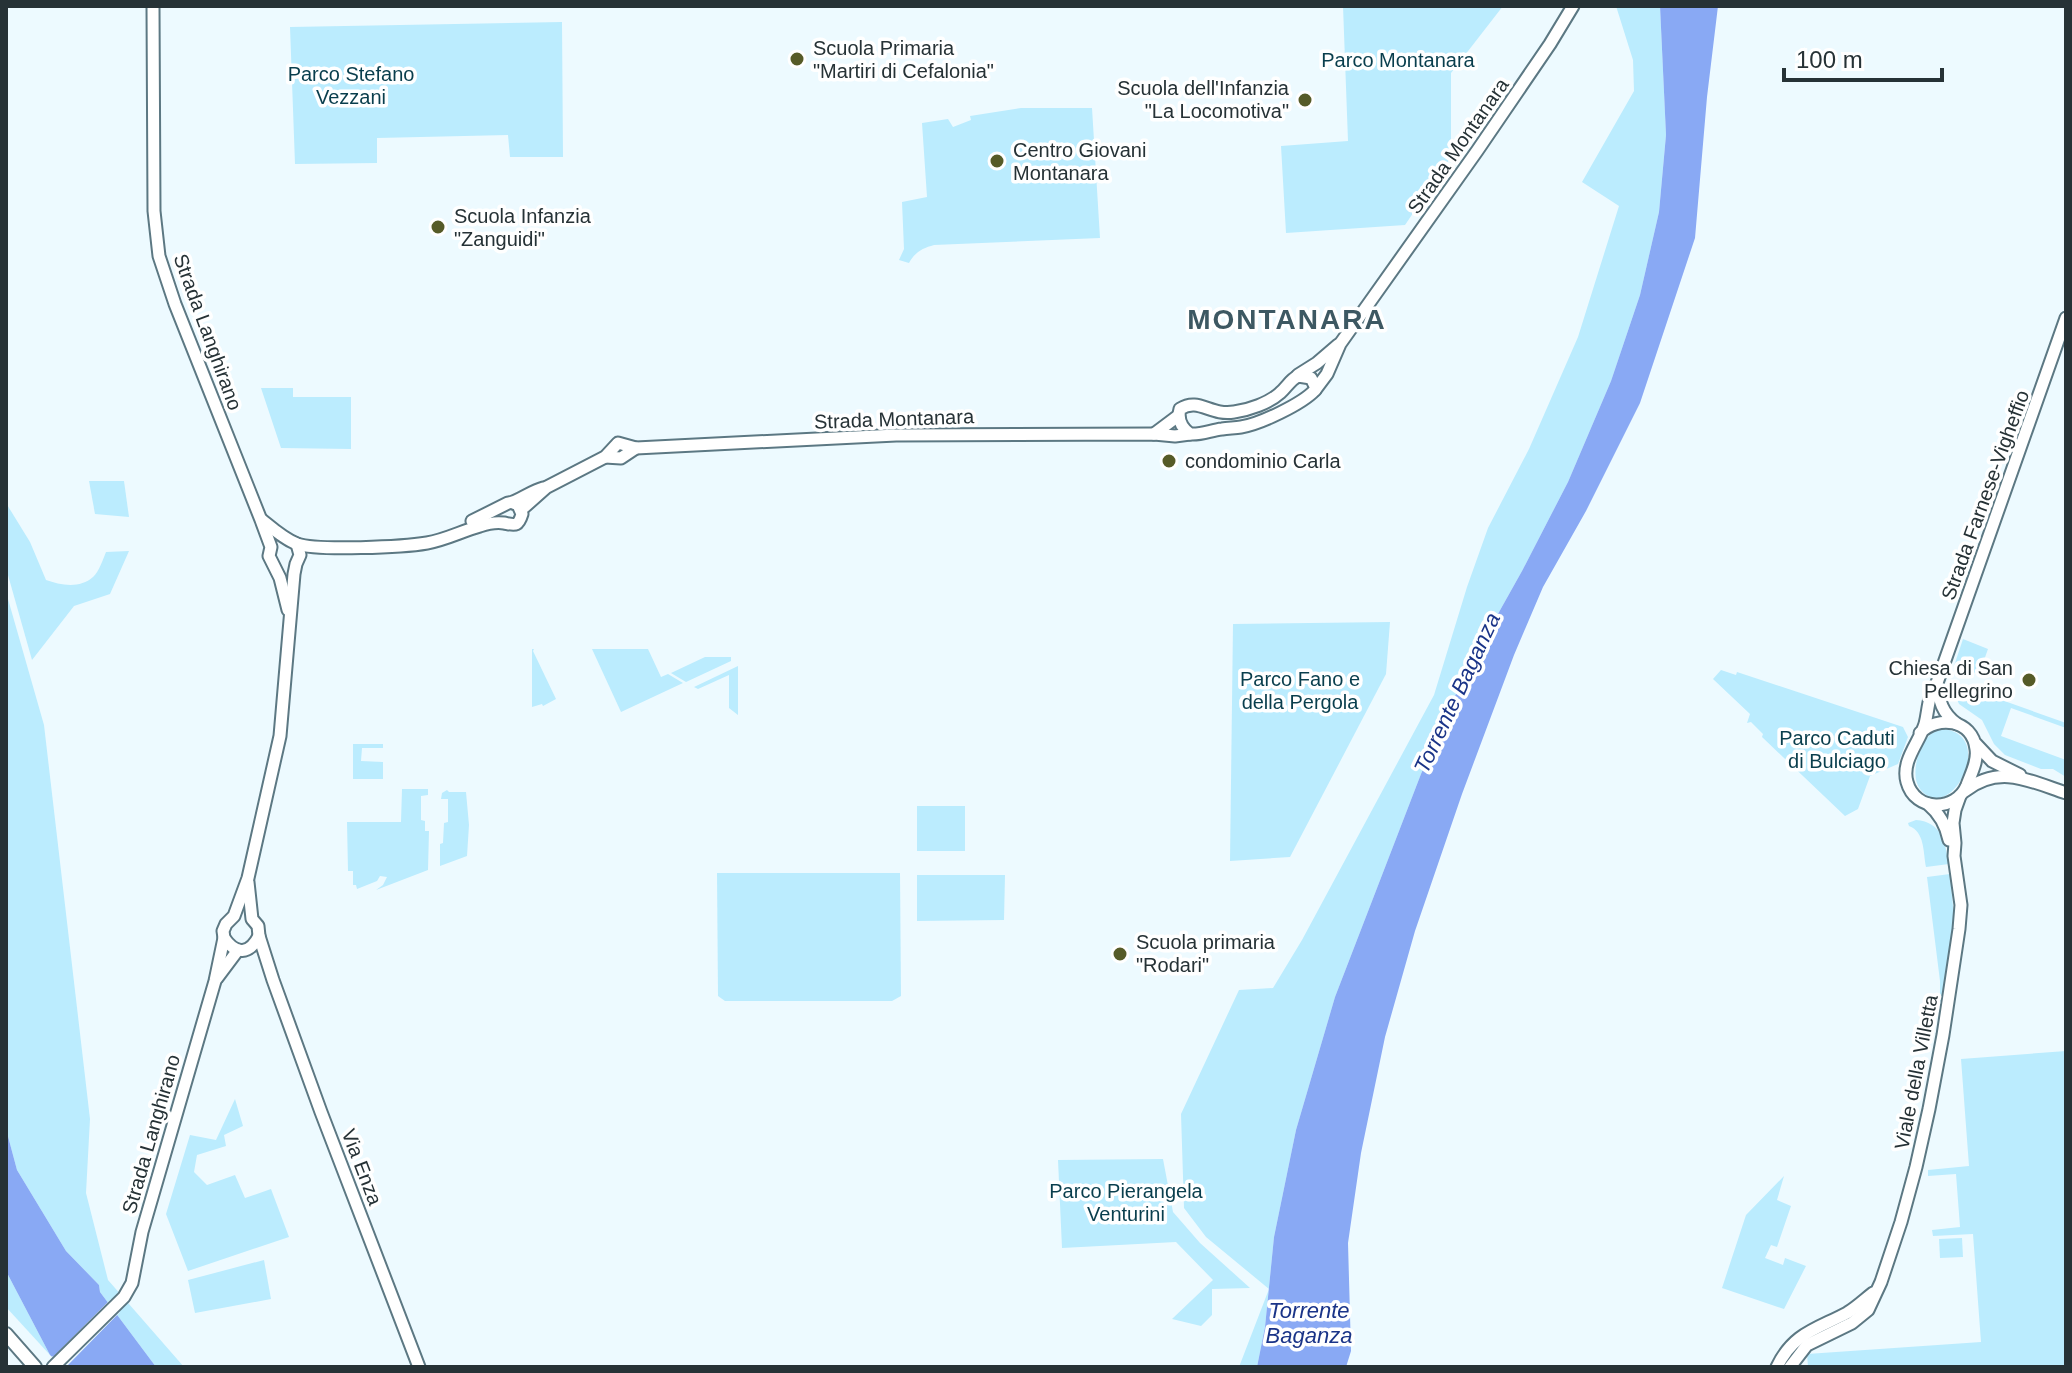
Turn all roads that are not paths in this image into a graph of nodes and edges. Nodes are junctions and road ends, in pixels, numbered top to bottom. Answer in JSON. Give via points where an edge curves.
{"nodes":[{"id":1,"x":153,"y":6,"type":"edge"},
{"id":2,"x":1573,"y":6,"type":"edge"},
{"id":3,"x":2066,"y":318,"type":"edge"},
{"id":4,"x":1340,"y":344,"type":"junction"},
{"id":5,"x":1294,"y":377,"type":"junction"},
{"id":6,"x":1315,"y":390,"type":"junction"},
{"id":7,"x":1178,"y":416,"type":"junction"},
{"id":8,"x":1154,"y":434,"type":"junction"},
{"id":9,"x":1190,"y":434,"type":"junction"},
{"id":10,"x":512,"y":507,"type":"junction"},
{"id":11,"x":261,"y":520,"type":"junction"},
{"id":12,"x":503,"y":522,"type":"junction"},
{"id":13,"x":444,"y":538,"type":"junction"},
{"id":14,"x":271,"y":547,"type":"junction"},
{"id":15,"x":294,"y":550,"type":"junction"},
{"id":16,"x":274,"y":565,"type":"junction"},
{"id":17,"x":290,"y":619,"type":"junction"},
{"id":18,"x":1937,"y":683,"type":"junction"},
{"id":19,"x":1957,"y":724,"type":"junction"},
{"id":20,"x":1920,"y":733,"type":"junction"},
{"id":21,"x":1974,"y":741,"type":"junction"},
{"id":22,"x":2027,"y":779,"type":"junction"},
{"id":23,"x":2066,"y":793,"type":"edge"},
{"id":24,"x":1961,"y":794,"type":"junction"},
{"id":25,"x":1927,"y":804,"type":"junction"},
{"id":26,"x":1954,"y":856,"type":"junction"},
{"id":27,"x":248,"y":878,"type":"junction"},
{"id":28,"x":234,"y":916,"type":"junction"},
{"id":29,"x":252,"y":919,"type":"junction"},
{"id":30,"x":259,"y":936,"type":"junction"},
{"id":31,"x":224,"y":938,"type":"junction"},
{"id":32,"x":242,"y":950,"type":"junction"},
{"id":33,"x":273,"y":980,"type":"junction"},
{"id":34,"x":215,"y":981,"type":"junction"},
{"id":35,"x":1876,"y":1290,"type":"junction"},
{"id":36,"x":6,"y":1334,"type":"edge"},
{"id":37,"x":54,"y":1366,"type":"edge"},
{"id":38,"x":35,"y":1367,"type":"edge"},
{"id":39,"x":419,"y":1367,"type":"edge"},
{"id":40,"x":1777,"y":1367,"type":"edge"},
{"id":41,"x":1790,"y":1367,"type":"edge"}],
"edges":[{"from":1,"to":11,"type":"street","name":"Strada Langhirano","via":[[159,256]]},
{"from":2,"to":4,"type":"street","name":"Strada Montanara"},
{"from":3,"to":18,"type":"street","name":"Strada Farnese-Vigheffio"},
{"from":4,"to":5,"type":"street","name":"Strada Montanara"},
{"from":4,"to":6,"type":"street","name":"Strada Montanara"},
{"from":5,"to":6,"type":"street","via":[[1311,378]]},
{"from":5,"to":7,"type":"street","name":"Strada Montanara","via":[[1276,396],[1236,412],[1191,404]]},
{"from":6,"to":9,"type":"street","name":"Strada Montanara","via":[[1251,425]]},
{"from":7,"to":8,"type":"street","name":"Strada Montanara"},
{"from":7,"to":9,"type":"street"},
{"from":8,"to":9,"type":"street","name":"Strada Montanara"},
{"from":8,"to":10,"type":"street","name":"Strada Montanara","via":[[896,435],[631,449],[621,458],[611,454],[525,494]]},
{"from":10,"to":12,"type":"street","via":[[499,513]]},
{"from":10,"to":12,"type":"street","name":"Strada Montanara","via":[[522,514],[519,522]]},
{"from":10,"to":13,"type":"street","name":"Strada Montanara"},
{"from":11,"to":14,"type":"street","name":"Strada Langhirano"},
{"from":11,"to":15,"type":"street"},
{"from":12,"to":13,"type":"street","name":"Strada Montanara"},
{"from":13,"to":15,"type":"street","name":"Strada Montanara","via":[[426,544]]},
{"from":14,"to":15,"type":"street","via":[[276,541]]},
{"from":14,"to":16,"type":"street","name":"Strada Langhirano"},
{"from":15,"to":16,"type":"street","via":[[289,568]]},
{"from":15,"to":17,"type":"street","name":"Strada Langhirano"},
{"from":16,"to":17,"type":"street","name":"Strada Langhirano"},
{"from":17,"to":27,"type":"street","name":"Strada Langhirano","via":[[280,736]]},
{"from":18,"to":19,"type":"street","via":[[1943,709]]},
{"from":18,"to":20,"type":"street","name":"Strada Farnese-Vigheffio"},
{"from":19,"to":20,"type":"street","via":[[1937,722]]},
{"from":19,"to":21,"type":"street"},
{"from":20,"to":25,"type":"street","via":[[1906,776],[1911,791]]},
{"from":21,"to":22,"type":"street","via":[[1992,761]]},
{"from":21,"to":24,"type":"street","via":[[1975,761]]},
{"from":22,"to":23,"type":"street"},
{"from":22,"to":24,"type":"street","via":[[1989,778]]},
{"from":24,"to":25,"type":"street","via":[[1943,805]]},
{"from":24,"to":26,"type":"street","name":"Viale della Villetta","via":[[1954,815]]},
{"from":25,"to":26,"type":"street","name":"Viale della Villetta","via":[[1943,821]]},
{"from":26,"to":35,"type":"street","name":"Viale della Villetta","via":[[1960,922],[1939,1062],[1912,1182]]},
{"from":27,"to":28,"type":"street","name":"Strada Langhirano"},
{"from":27,"to":29,"type":"street","name":"Strada Langhirano"},
{"from":28,"to":29,"type":"street"},
{"from":28,"to":31,"type":"street","name":"Strada Langhirano"},
{"from":29,"to":30,"type":"street","name":"Strada Langhirano"},
{"from":30,"to":32,"type":"street","name":"Strada Langhirano"},
{"from":30,"to":33,"type":"street","name":"Via Enza"},
{"from":31,"to":32,"type":"street"},
{"from":31,"to":34,"type":"street","name":"Strada Langhirano"},
{"from":32,"to":33,"type":"street","name":"Via Enza"},
{"from":32,"to":34,"type":"street","name":"Strada Langhirano"},
{"from":33,"to":39,"type":"street","name":"Via Enza"},
{"from":34,"to":37,"type":"street","name":"Strada Langhirano","via":[[131,1286]]},
{"from":35,"to":40,"type":"street","via":[[1850,1311],[1802,1336]]},
{"from":35,"to":41,"type":"street","name":"Viale della Villetta","via":[[1862,1316],[1807,1345]]},
{"from":36,"to":38,"type":"main road"}]}
